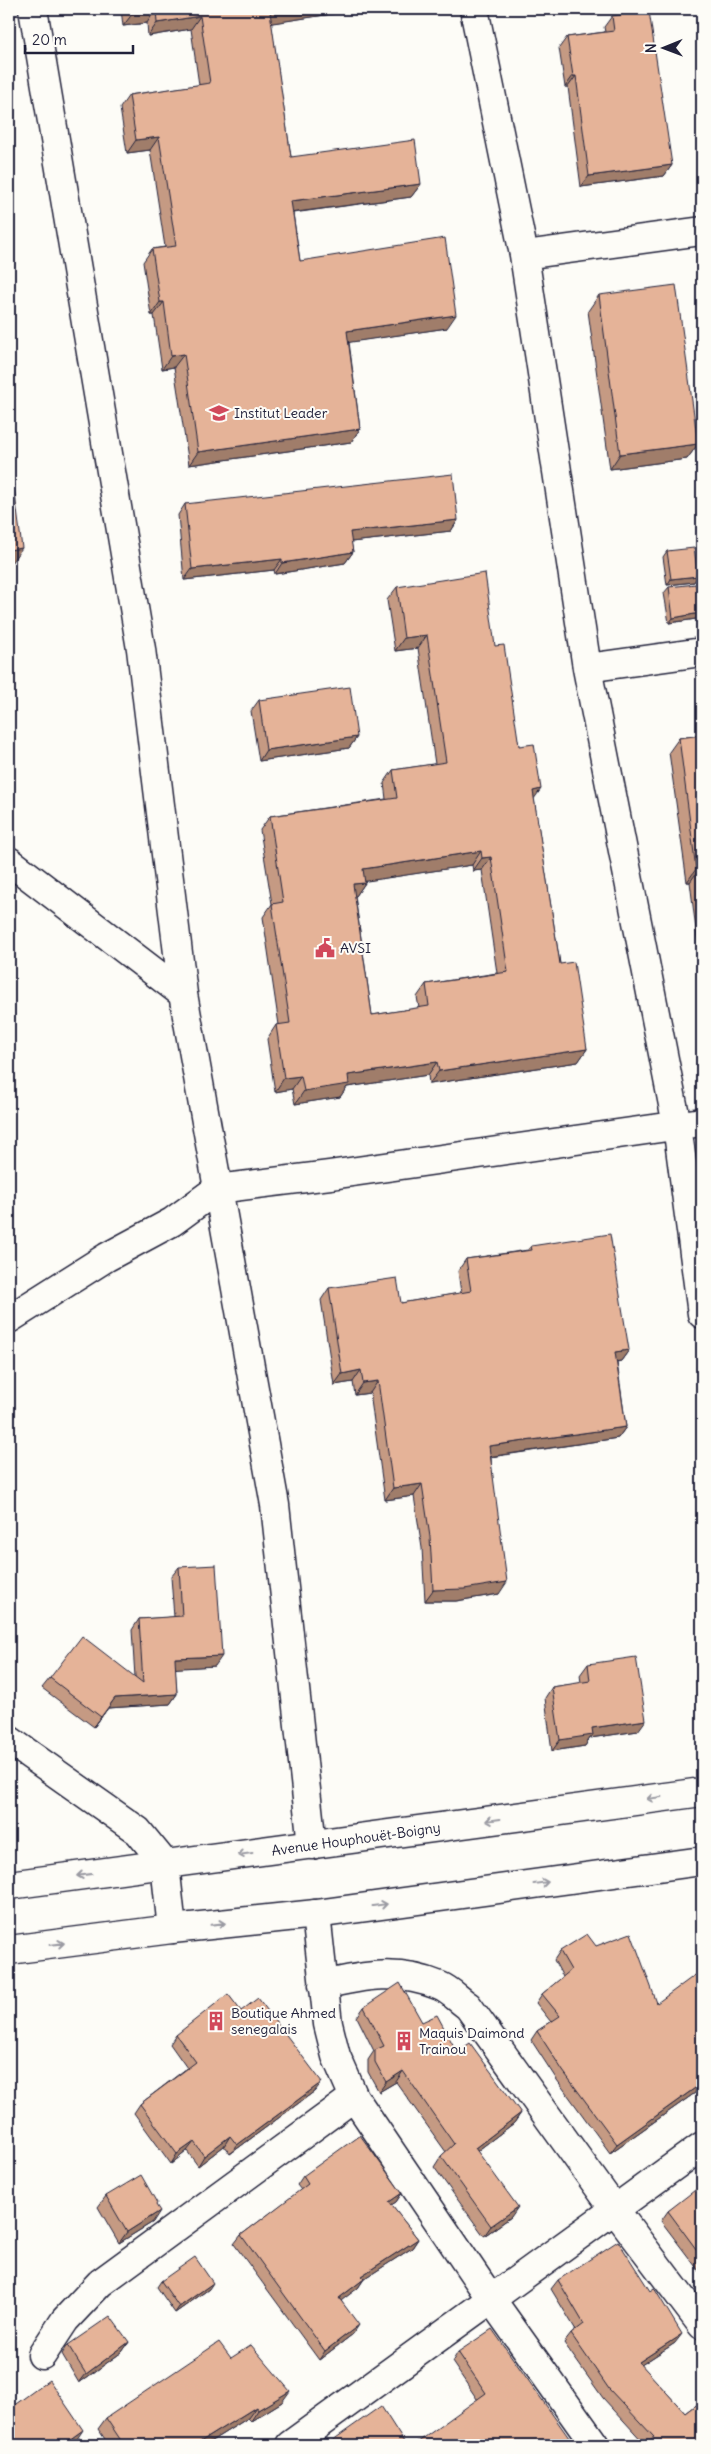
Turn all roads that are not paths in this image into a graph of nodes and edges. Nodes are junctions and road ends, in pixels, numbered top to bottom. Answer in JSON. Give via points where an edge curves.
{"nodes":[{"id":1,"x":33,"y":9,"type":"edge"},
{"id":2,"x":474,"y":9,"type":"edge"},
{"id":3,"x":702,"y":231,"type":"edge"},
{"id":4,"x":524,"y":255,"type":"junction"},
{"id":5,"x":702,"y":652,"type":"edge"},
{"id":6,"x":587,"y":668,"type":"junction"},
{"id":7,"x":9,"y":861,"type":"edge"},
{"id":8,"x":183,"y":994,"type":"junction"},
{"id":9,"x":690,"y":1124,"type":"edge"},
{"id":10,"x":217,"y":1189,"type":"junction"},
{"id":11,"x":702,"y":1314,"type":"edge"},
{"id":12,"x":9,"y":1319,"type":"edge"},
{"id":13,"x":9,"y":1740,"type":"edge"},
{"id":14,"x":702,"y":1792,"type":"edge"},
{"id":15,"x":312,"y":1845,"type":"junction"},
{"id":16,"x":702,"y":1861,"type":"edge"},
{"id":17,"x":165,"y":1864,"type":"junction"},
{"id":18,"x":9,"y":1885,"type":"edge"},
{"id":19,"x":316,"y":1914,"type":"junction"},
{"id":20,"x":172,"y":1929,"type":"junction"},
{"id":21,"x":9,"y":1950,"type":"edge"},
{"id":22,"x":323,"y":1985,"type":"junction"},
{"id":23,"x":354,"y":2097,"type":"junction"},
{"id":24,"x":702,"y":2146,"type":"edge"},
{"id":25,"x":615,"y":2210,"type":"junction"},
{"id":26,"x":490,"y":2299,"type":"junction"},
{"id":27,"x":702,"y":2325,"type":"edge"},
{"id":28,"x":42,"y":2356,"type":"dead end"},
{"id":29,"x":290,"y":2445,"type":"edge"},
{"id":30,"x":595,"y":2445,"type":"edge"}],
"edges":[{"from":1,"to":8,"type":"main road","via":[[141,649]]},
{"from":2,"to":4,"type":"main road"},
{"from":3,"to":4,"type":"main road"},
{"from":4,"to":6,"type":"main road"},
{"from":5,"to":6,"type":"main road"},
{"from":6,"to":9,"type":"main road"},
{"from":7,"to":8,"type":"main road"},
{"from":8,"to":10,"type":"main road"},
{"from":9,"to":10,"type":"main road"},
{"from":9,"to":11,"type":"main road"},
{"from":10,"to":12,"type":"main road","via":[[172,1222],[107,1257]]},
{"from":10,"to":15,"type":"main road","via":[[275,1505]]},
{"from":13,"to":17,"type":"main road","via":[[138,1831]]},
{"from":14,"to":15,"type":"main road","name":"Avenue Houphouët-Boigny","one_way":true},
{"from":15,"to":17,"type":"main road","name":"Avenue Houphouët-Boigny","one_way":true},
{"from":19,"to":16,"type":"main road","one_way":true},
{"from":17,"to":18,"type":"main road","name":"Avenue Houphouët-Boigny","one_way":true},
{"from":17,"to":20,"type":"main road"},
{"from":20,"to":19,"type":"main road","one_way":true},
{"from":19,"to":22,"type":"main road"},
{"from":21,"to":20,"type":"main road","one_way":true},
{"from":22,"to":23,"type":"main road","via":[[336,2056]]},
{"from":22,"to":25,"type":"main road","via":[[358,1976],[399,1974],[441,1987],[468,2006]]},
{"from":23,"to":26,"type":"main road"},
{"from":23,"to":28,"type":"main road","via":[[100,2284],[65,2320]]},
{"from":24,"to":25,"type":"main road"},
{"from":25,"to":26,"type":"main road"},
{"from":25,"to":27,"type":"main road"},
{"from":26,"to":29,"type":"main road"},
{"from":26,"to":30,"type":"main road"}]}
